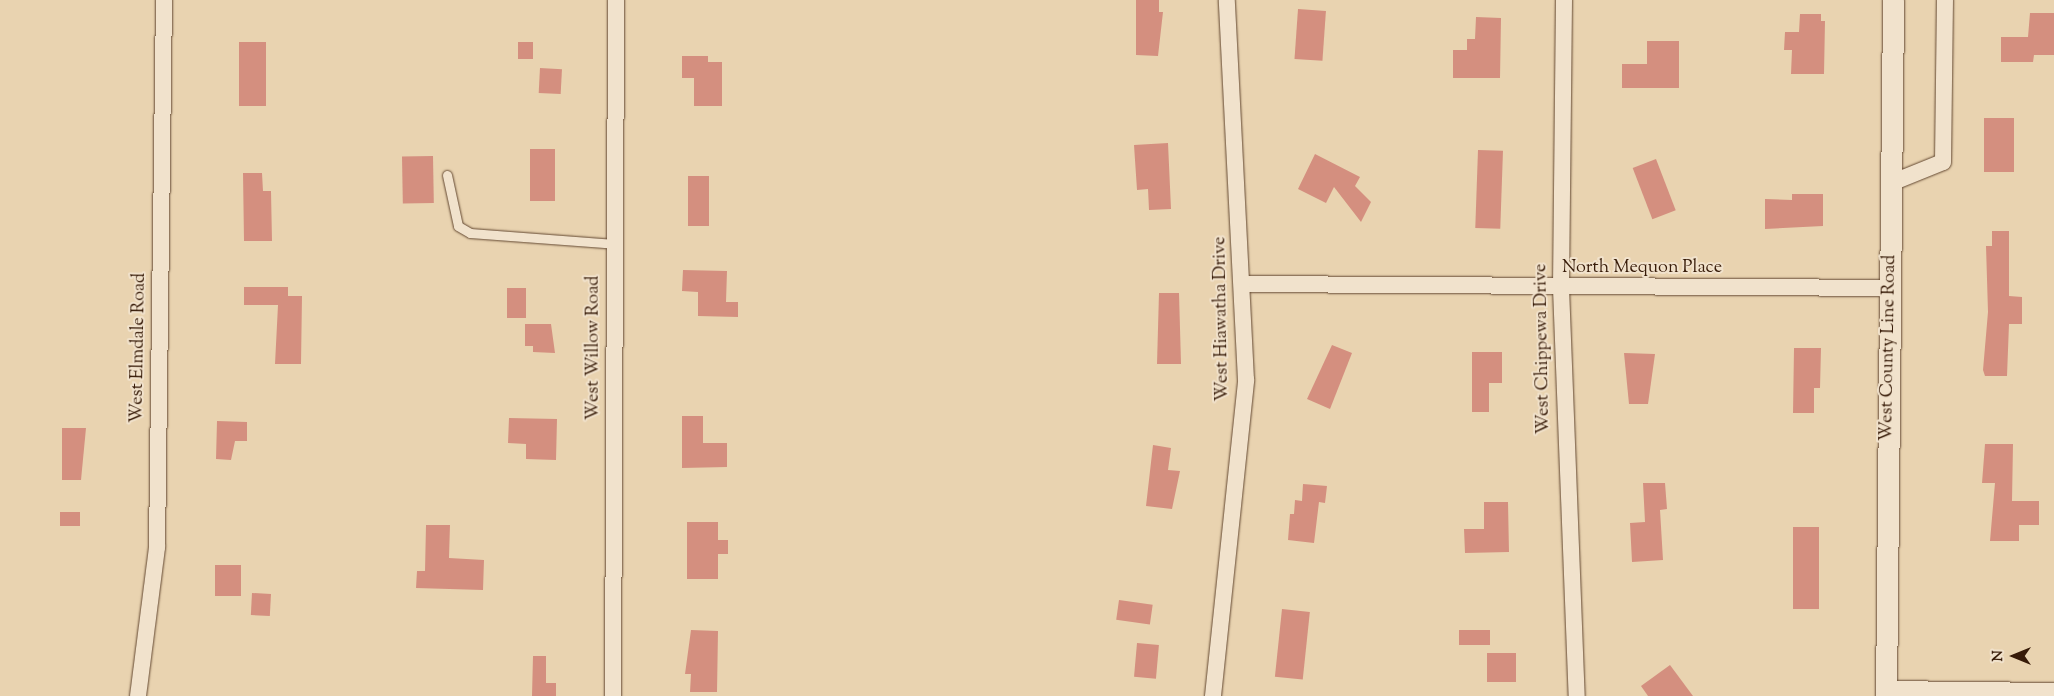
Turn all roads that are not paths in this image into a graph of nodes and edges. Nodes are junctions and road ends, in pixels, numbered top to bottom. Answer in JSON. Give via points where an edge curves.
{"nodes":[{"id":1,"x":164,"y":0,"type":"edge"},
{"id":2,"x":616,"y":0,"type":"edge"},
{"id":3,"x":1227,"y":0,"type":"edge"},
{"id":4,"x":1564,"y":0,"type":"edge"},
{"id":5,"x":1893,"y":0,"type":"edge"},
{"id":6,"x":1945,"y":0,"type":"edge"},
{"id":7,"x":447,"y":175,"type":"dead end"},
{"id":8,"x":1891,"y":182,"type":"junction"},
{"id":9,"x":615,"y":244,"type":"junction"},
{"id":10,"x":1244,"y":284,"type":"junction"},
{"id":11,"x":1561,"y":288,"type":"junction"},
{"id":12,"x":1890,"y":288,"type":"junction"},
{"id":13,"x":2054,"y":691,"type":"edge"},
{"id":14,"x":1886,"y":693,"type":"edge"},
{"id":15,"x":138,"y":696,"type":"edge"},
{"id":16,"x":613,"y":696,"type":"edge"},
{"id":17,"x":1213,"y":696,"type":"edge"},
{"id":18,"x":1577,"y":696,"type":"edge"}],
"edges":[{"from":1,"to":15,"type":"street","name":"West Elmdale Road","via":[[157,547]]},
{"from":2,"to":9,"type":"street","name":"West Willow Road"},
{"from":3,"to":10,"type":"street","name":"West Hiawatha Drive"},
{"from":4,"to":11,"type":"street","name":"West Chippewa Drive"},
{"from":5,"to":8,"type":"street","name":"West County Line Road"},
{"from":6,"to":8,"type":"street","via":[[1943,162]]},
{"from":7,"to":9,"type":"lane","via":[[458,226],[470,233]]},
{"from":8,"to":12,"type":"street","name":"West County Line Road"},
{"from":9,"to":16,"type":"street","name":"West Willow Road"},
{"from":10,"to":11,"type":"street","name":"North Mequon Place"},
{"from":10,"to":17,"type":"street","name":"West Hiawatha Drive","via":[[1246,380]]},
{"from":11,"to":12,"type":"street","name":"North Mequon Place"},
{"from":11,"to":18,"type":"street","name":"West Chippewa Drive"},
{"from":12,"to":14,"type":"street","name":"West County Line Road"},
{"from":13,"to":14,"type":"street"}]}
